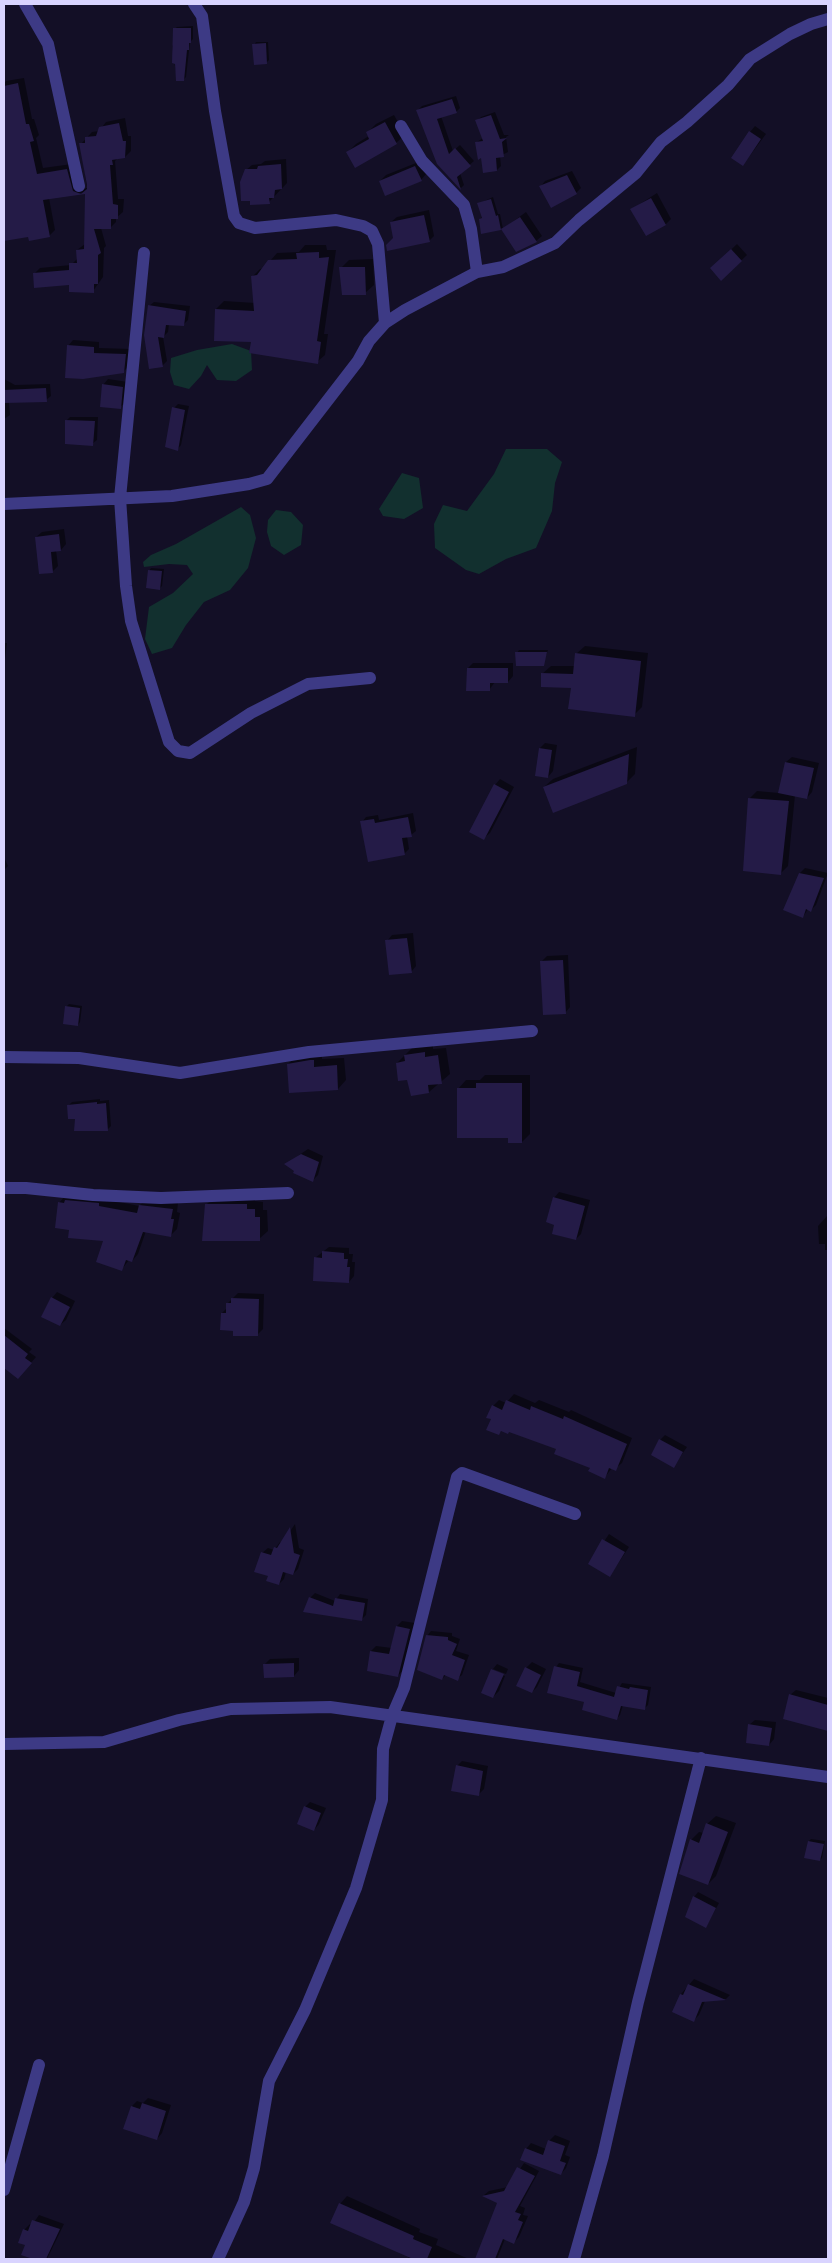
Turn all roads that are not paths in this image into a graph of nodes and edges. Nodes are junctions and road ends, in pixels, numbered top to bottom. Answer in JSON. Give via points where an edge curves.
{"nodes":[{"id":1,"x":25,"y":4,"type":"edge"},
{"id":2,"x":194,"y":4,"type":"edge"},
{"id":3,"x":828,"y":19,"type":"edge"},
{"id":4,"x":401,"y":126,"type":"dead end"},
{"id":5,"x":79,"y":186,"type":"dead end"},
{"id":6,"x":144,"y":253,"type":"dead end"},
{"id":7,"x":477,"y":272,"type":"junction"},
{"id":8,"x":385,"y":323,"type":"junction"},
{"id":9,"x":120,"y":498,"type":"junction"},
{"id":10,"x":4,"y":504,"type":"edge"},
{"id":11,"x":370,"y":678,"type":"dead end"},
{"id":12,"x":532,"y":1031,"type":"dead end"},
{"id":13,"x":4,"y":1057,"type":"edge"},
{"id":14,"x":4,"y":1188,"type":"edge"},
{"id":15,"x":288,"y":1193,"type":"dead end"},
{"id":16,"x":574,"y":1514,"type":"dead end"},
{"id":17,"x":392,"y":1716,"type":"junction"},
{"id":18,"x":4,"y":1744,"type":"edge"},
{"id":19,"x":701,"y":1758,"type":"junction"},
{"id":20,"x":828,"y":1777,"type":"edge"},
{"id":21,"x":39,"y":2064,"type":"dead end"},
{"id":22,"x":4,"y":2190,"type":"edge"},
{"id":23,"x":218,"y":2259,"type":"edge"},
{"id":24,"x":574,"y":2259,"type":"edge"}],
"edges":[{"from":1,"to":5,"type":"street","via":[[48,44]]},
{"from":2,"to":8,"type":"street","via":[[202,16],[234,216],[240,223],[255,228],[336,220],[372,231],[378,244]]},
{"from":3,"to":7,"type":"street","via":[[790,34],[750,59],[728,85],[661,142],[636,173],[554,243],[503,267]]},
{"from":4,"to":7,"type":"street","via":[[422,161],[464,205]]},
{"from":6,"to":9,"type":"street"},
{"from":7,"to":8,"type":"street"},
{"from":8,"to":9,"type":"street","via":[[267,478],[249,484],[172,496]]},
{"from":9,"to":10,"type":"street"},
{"from":9,"to":11,"type":"street","via":[[131,621],[158,710],[174,748],[190,753],[251,714],[308,684]]},
{"from":12,"to":13,"type":"street","via":[[309,1052],[180,1073],[79,1058]]},
{"from":14,"to":15,"type":"street","via":[[161,1198]]},
{"from":16,"to":17,"type":"street","via":[[462,1473],[457,1477],[404,1688]]},
{"from":17,"to":18,"type":"street","via":[[330,1707],[231,1709],[104,1742]]},
{"from":17,"to":19,"type":"street"},
{"from":17,"to":23,"type":"street","via":[[383,1749],[382,1800],[356,1888],[305,2010],[269,2081],[254,2168],[244,2202]]},
{"from":19,"to":20,"type":"street"},
{"from":19,"to":24,"type":"street","via":[[638,2002],[603,2156]]},
{"from":21,"to":22,"type":"street"}]}
